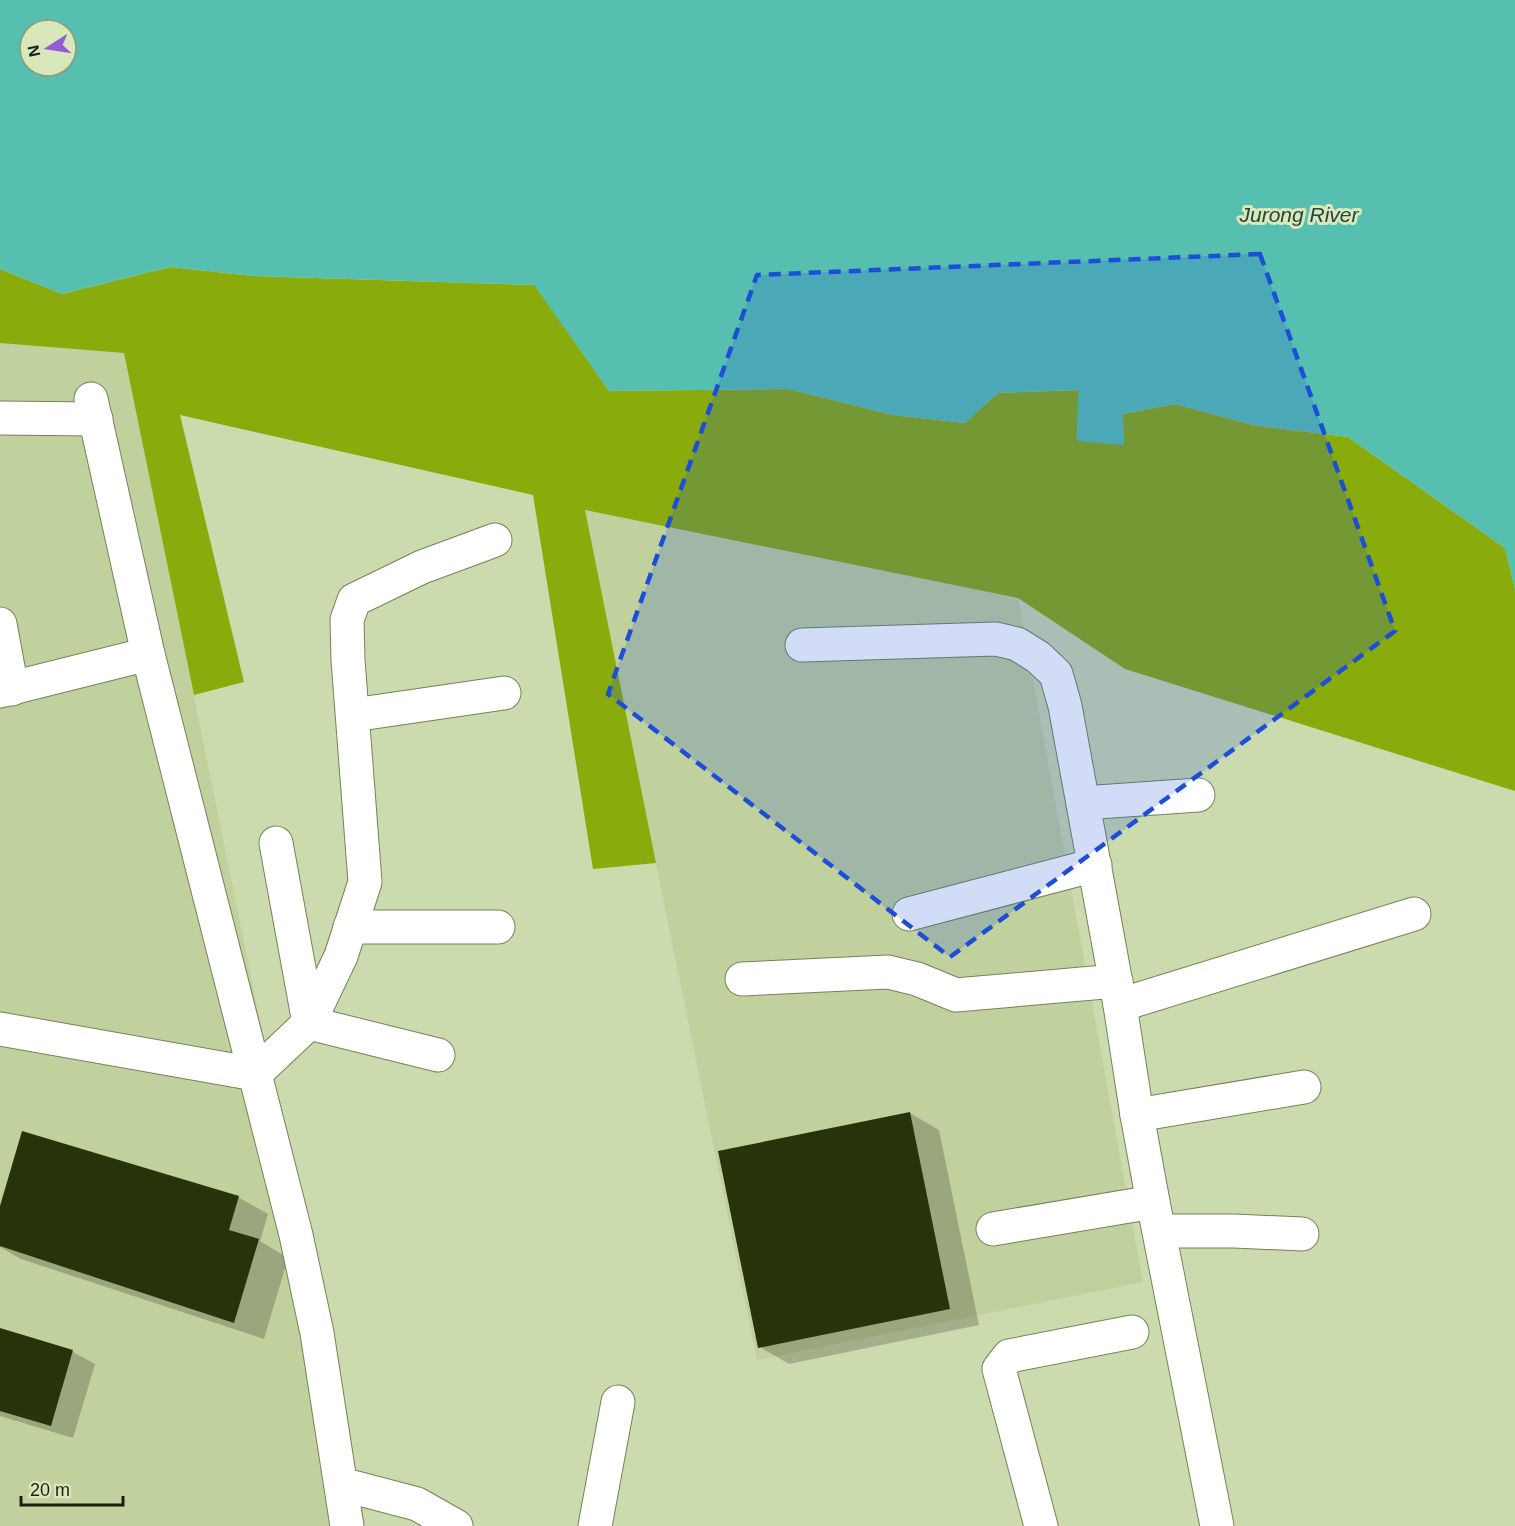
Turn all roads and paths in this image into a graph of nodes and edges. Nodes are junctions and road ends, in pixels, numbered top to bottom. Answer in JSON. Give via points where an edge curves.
{"nodes":[{"id":1,"x":0,"y":418,"type":"edge"},
{"id":2,"x":495,"y":540,"type":"dead end"},
{"id":3,"x":0,"y":624,"type":"edge"},
{"id":4,"x":802,"y":645,"type":"dead end"},
{"id":5,"x":148,"y":654,"type":"junction"},
{"id":6,"x":6,"y":690,"type":"edge"},
{"id":7,"x":504,"y":693,"type":"dead end"},
{"id":8,"x":352,"y":715,"type":"junction"},
{"id":9,"x":1198,"y":795,"type":"dead end"},
{"id":10,"x":1083,"y":803,"type":"junction"},
{"id":11,"x":276,"y":843,"type":"dead end"},
{"id":12,"x":1095,"y":865,"type":"junction"},
{"id":13,"x":909,"y":914,"type":"dead end"},
{"id":14,"x":1414,"y":914,"type":"dead end"},
{"id":15,"x":350,"y":927,"type":"junction"},
{"id":16,"x":498,"y":927,"type":"dead end"},
{"id":17,"x":742,"y":979,"type":"dead end"},
{"id":18,"x":1118,"y":993,"type":"junction"},
{"id":19,"x":309,"y":1023,"type":"junction"},
{"id":20,"x":0,"y":1029,"type":"edge"},
{"id":21,"x":438,"y":1055,"type":"dead end"},
{"id":22,"x":255,"y":1074,"type":"junction"},
{"id":23,"x":1304,"y":1087,"type":"dead end"},
{"id":24,"x":1137,"y":1115,"type":"junction"},
{"id":25,"x":1156,"y":1216,"type":"junction"},
{"id":26,"x":993,"y":1229,"type":"dead end"},
{"id":27,"x":1302,"y":1234,"type":"dead end"},
{"id":28,"x":1132,"y":1332,"type":"dead end"},
{"id":29,"x":618,"y":1402,"type":"dead end"},
{"id":30,"x":341,"y":1484,"type":"junction"},
{"id":31,"x":347,"y":1526,"type":"edge"},
{"id":32,"x":456,"y":1526,"type":"edge"},
{"id":33,"x":595,"y":1526,"type":"edge"},
{"id":34,"x":1041,"y":1526,"type":"edge"},
{"id":35,"x":1217,"y":1526,"type":"edge"}],
"edges":[{"from":1,"to":5,"type":"lane","via":[[93,409]]},
{"from":2,"to":8,"type":"lane","via":[[422,567],[354,600],[347,620]]},
{"from":3,"to":6,"type":"lane"},
{"from":4,"to":10,"type":"lane","via":[[996,639],[1017,644],[1056,675]]},
{"from":5,"to":6,"type":"lane"},
{"from":5,"to":22,"type":"lane"},
{"from":7,"to":8,"type":"lane"},
{"from":8,"to":15,"type":"lane","via":[[366,882]]},
{"from":9,"to":10,"type":"lane"},
{"from":10,"to":12,"type":"lane"},
{"from":11,"to":19,"type":"lane"},
{"from":12,"to":13,"type":"lane"},
{"from":12,"to":18,"type":"lane"},
{"from":14,"to":18,"type":"lane"},
{"from":15,"to":16,"type":"lane"},
{"from":15,"to":19,"type":"lane","via":[[341,956]]},
{"from":17,"to":18,"type":"lane","via":[[888,972],[956,995]]},
{"from":18,"to":24,"type":"lane"},
{"from":19,"to":21,"type":"lane"},
{"from":19,"to":22,"type":"lane"},
{"from":20,"to":22,"type":"lane"},
{"from":22,"to":30,"type":"lane","via":[[296,1235]]},
{"from":23,"to":24,"type":"lane"},
{"from":24,"to":25,"type":"lane"},
{"from":25,"to":26,"type":"lane"},
{"from":25,"to":27,"type":"lane","via":[[1234,1231]]},
{"from":25,"to":35,"type":"lane"},
{"from":28,"to":34,"type":"lane","via":[[1009,1356],[999,1369]]},
{"from":29,"to":33,"type":"lane"},
{"from":30,"to":31,"type":"lane"},
{"from":30,"to":32,"type":"lane","via":[[417,1504]]}]}
